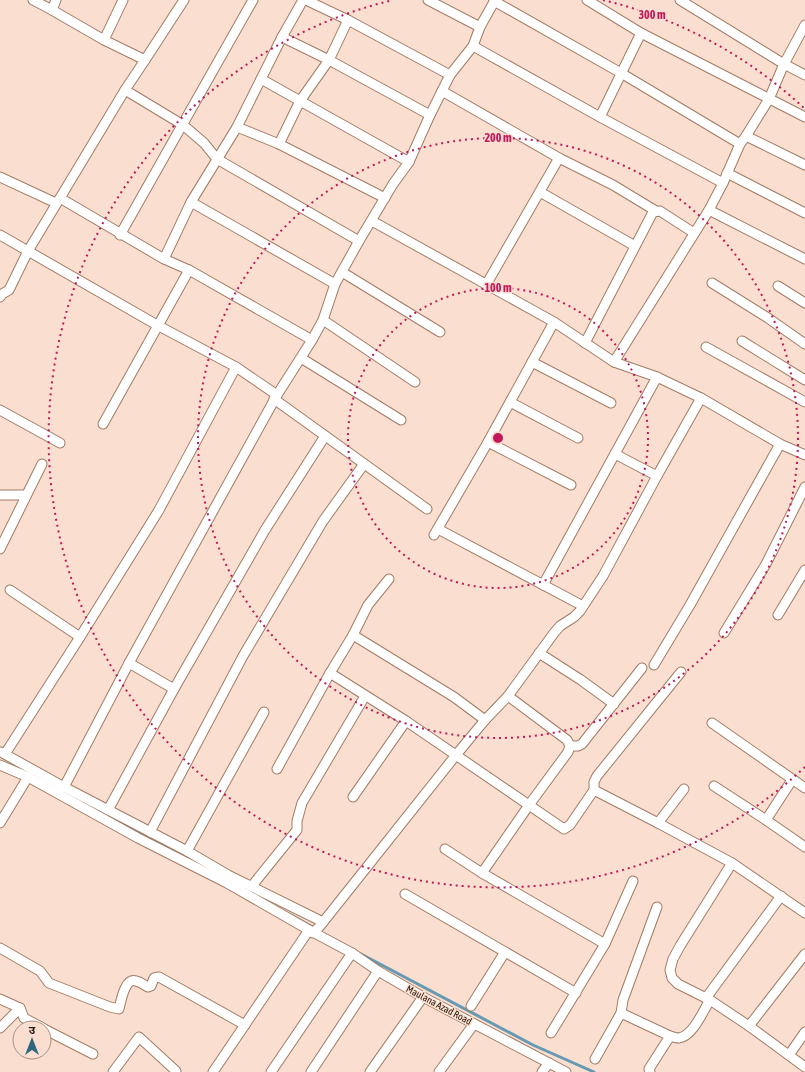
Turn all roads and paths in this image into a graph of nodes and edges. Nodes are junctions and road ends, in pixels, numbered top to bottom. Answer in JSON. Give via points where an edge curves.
{"nodes":[{"id":1,"x":33,"y":0,"type":"edge"},
{"id":2,"x":56,"y":0,"type":"edge"},
{"id":3,"x":123,"y":0,"type":"edge"},
{"id":4,"x":184,"y":0,"type":"edge"},
{"id":5,"x":253,"y":0,"type":"edge"},
{"id":6,"x":305,"y":0,"type":"edge"},
{"id":7,"x":428,"y":0,"type":"edge"},
{"id":8,"x":494,"y":0,"type":"edge"},
{"id":9,"x":587,"y":0,"type":"edge"},
{"id":10,"x":680,"y":0,"type":"edge"},
{"id":11,"x":52,"y":10,"type":"junction"},
{"id":12,"x":348,"y":20,"type":"junction"},
{"id":13,"x":805,"y":25,"type":"edge"},
{"id":14,"x":480,"y":27,"type":"junction"},
{"id":15,"x":641,"y":33,"type":"junction"},
{"id":16,"x":282,"y":37,"type":"junction"},
{"id":17,"x":104,"y":40,"type":"junction"},
{"id":18,"x":472,"y":46,"type":"junction"},
{"id":19,"x":145,"y":60,"type":"junction"},
{"id":20,"x":329,"y":60,"type":"junction"},
{"id":21,"x":784,"y":64,"type":"junction"},
{"id":22,"x":621,"y":73,"type":"junction"},
{"id":23,"x":450,"y":75,"type":"junction"},
{"id":24,"x":805,"y":75,"type":"edge"},
{"id":25,"x":261,"y":79,"type":"junction"},
{"id":26,"x":125,"y":90,"type":"junction"},
{"id":27,"x":442,"y":91,"type":"junction"},
{"id":28,"x":769,"y":99,"type":"junction"},
{"id":29,"x":300,"y":101,"type":"junction"},
{"id":30,"x":430,"y":115,"type":"junction"},
{"id":31,"x":600,"y":117,"type":"junction"},
{"id":32,"x":805,"y":117,"type":"edge"},
{"id":33,"x":183,"y":125,"type":"junction"},
{"id":34,"x":237,"y":127,"type":"junction"},
{"id":35,"x":746,"y":136,"type":"junction"},
{"id":36,"x":280,"y":144,"type":"junction"},
{"id":37,"x":740,"y":144,"type":"junction"},
{"id":38,"x":559,"y":158,"type":"junction"},
{"id":39,"x":217,"y":159,"type":"junction"},
{"id":40,"x":409,"y":162,"type":"junction"},
{"id":41,"x":805,"y":165,"type":"edge"},
{"id":42,"x":727,"y":173,"type":"junction"},
{"id":43,"x":0,"y":177,"type":"edge"},
{"id":44,"x":723,"y":183,"type":"junction"},
{"id":45,"x":540,"y":192,"type":"junction"},
{"id":46,"x":385,"y":198,"type":"junction"},
{"id":47,"x":58,"y":201,"type":"junction"},
{"id":48,"x":191,"y":202,"type":"junction"},
{"id":49,"x":709,"y":210,"type":"junction"},
{"id":50,"x":656,"y":211,"type":"junction"},
{"id":51,"x":805,"y":213,"type":"edge"},
{"id":52,"x":372,"y":221,"type":"junction"},
{"id":53,"x":694,"y":233,"type":"junction"},
{"id":54,"x":0,"y":235,"type":"edge"},
{"id":55,"x":120,"y":235,"type":"junction"},
{"id":56,"x":359,"y":241,"type":"junction"},
{"id":57,"x":635,"y":246,"type":"junction"},
{"id":58,"x":28,"y":251,"type":"junction"},
{"id":59,"x":164,"y":259,"type":"junction"},
{"id":60,"x":805,"y":259,"type":"edge"},
{"id":61,"x":189,"y":270,"type":"junction"},
{"id":62,"x":342,"y":272,"type":"junction"},
{"id":63,"x":712,"y":283,"type":"dead end"},
{"id":64,"x":336,"y":284,"type":"junction"},
{"id":65,"x":486,"y":285,"type":"junction"},
{"id":66,"x":778,"y":286,"type":"dead end"},
{"id":67,"x":0,"y":297,"type":"edge"},
{"id":68,"x":805,"y":303,"type":"edge"},
{"id":69,"x":323,"y":320,"type":"junction"},
{"id":70,"x":554,"y":322,"type":"junction"},
{"id":71,"x":158,"y":325,"type":"junction"},
{"id":72,"x":440,"y":332,"type":"dead end"},
{"id":73,"x":312,"y":340,"type":"junction"},
{"id":74,"x":742,"y":341,"type":"dead end"},
{"id":75,"x":585,"y":343,"type":"junction"},
{"id":76,"x":805,"y":344,"type":"edge"},
{"id":77,"x":706,"y":347,"type":"dead end"},
{"id":78,"x":301,"y":358,"type":"junction"},
{"id":79,"x":532,"y":362,"type":"junction"},
{"id":80,"x":614,"y":362,"type":"junction"},
{"id":81,"x":236,"y":367,"type":"junction"},
{"id":82,"x":657,"y":377,"type":"junction"},
{"id":83,"x":805,"y":380,"type":"edge"},
{"id":84,"x":415,"y":382,"type":"dead end"},
{"id":85,"x":276,"y":397,"type":"junction"},
{"id":86,"x":700,"y":398,"type":"junction"},
{"id":87,"x":510,"y":402,"type":"junction"},
{"id":88,"x":805,"y":402,"type":"edge"},
{"id":89,"x":611,"y":403,"type":"dead end"},
{"id":90,"x":0,"y":410,"type":"edge"},
{"id":91,"x":401,"y":420,"type":"dead end"},
{"id":92,"x":103,"y":424,"type":"dead end"},
{"id":93,"x":325,"y":436,"type":"junction"},
{"id":94,"x":578,"y":438,"type":"dead end"},
{"id":95,"x":488,"y":442,"type":"junction"},
{"id":96,"x":60,"y":443,"type":"dead end"},
{"id":97,"x":780,"y":444,"type":"junction"},
{"id":98,"x":615,"y":454,"type":"junction"},
{"id":99,"x":805,"y":455,"type":"edge"},
{"id":100,"x":42,"y":464,"type":"dead end"},
{"id":101,"x":364,"y":464,"type":"junction"},
{"id":102,"x":657,"y":476,"type":"junction"},
{"id":103,"x":571,"y":485,"type":"dead end"},
{"id":104,"x":805,"y":487,"type":"edge"},
{"id":105,"x":0,"y":495,"type":"edge"},
{"id":106,"x":26,"y":495,"type":"junction"},
{"id":107,"x":427,"y":509,"type":"dead end"},
{"id":108,"x":0,"y":549,"type":"edge"},
{"id":109,"x":805,"y":570,"type":"edge"},
{"id":110,"x":390,"y":579,"type":"dead end"},
{"id":111,"x":543,"y":584,"type":"junction"},
{"id":112,"x":10,"y":590,"type":"dead end"},
{"id":113,"x":583,"y":606,"type":"junction"},
{"id":114,"x":778,"y":615,"type":"dead end"},
{"id":115,"x":724,"y":633,"type":"dead end"},
{"id":116,"x":354,"y":634,"type":"junction"},
{"id":117,"x":80,"y":637,"type":"junction"},
{"id":118,"x":539,"y":653,"type":"junction"},
{"id":119,"x":129,"y":663,"type":"junction"},
{"id":120,"x":654,"y":665,"type":"dead end"},
{"id":121,"x":642,"y":668,"type":"dead end"},
{"id":122,"x":681,"y":672,"type":"dead end"},
{"id":123,"x":330,"y":673,"type":"junction"},
{"id":124,"x":174,"y":689,"type":"junction"},
{"id":125,"x":365,"y":696,"type":"junction"},
{"id":126,"x":508,"y":696,"type":"junction"},
{"id":127,"x":614,"y":704,"type":"junction"},
{"id":128,"x":264,"y":712,"type":"dead end"},
{"id":129,"x":486,"y":720,"type":"junction"},
{"id":130,"x":406,"y":721,"type":"junction"},
{"id":131,"x":712,"y":723,"type":"dead end"},
{"id":132,"x":570,"y":746,"type":"junction"},
{"id":133,"x":2,"y":753,"type":"edge"},
{"id":134,"x":456,"y":755,"type":"junction"},
{"id":135,"x":0,"y":765,"type":"edge"},
{"id":136,"x":276,"y":769,"type":"dead end"},
{"id":137,"x":28,"y":777,"type":"junction"},
{"id":138,"x":792,"y":780,"type":"junction"},
{"id":139,"x":714,"y":786,"type":"dead end"},
{"id":140,"x":64,"y":787,"type":"junction"},
{"id":141,"x":805,"y":788,"type":"edge"},
{"id":142,"x":684,"y":789,"type":"dead end"},
{"id":143,"x":594,"y":790,"type":"junction"},
{"id":144,"x":353,"y":797,"type":"dead end"},
{"id":145,"x":528,"y":805,"type":"junction"},
{"id":146,"x":108,"y":810,"type":"junction"},
{"id":147,"x":766,"y":820,"type":"junction"},
{"id":148,"x":0,"y":823,"type":"edge"},
{"id":149,"x":658,"y":823,"type":"junction"},
{"id":150,"x":150,"y":832,"type":"junction"},
{"id":151,"x":805,"y":847,"type":"edge"},
{"id":152,"x":445,"y":849,"type":"dead end"},
{"id":153,"x":187,"y":851,"type":"junction"},
{"id":154,"x":732,"y":862,"type":"junction"},
{"id":155,"x":482,"y":873,"type":"junction"},
{"id":156,"x":633,"y":881,"type":"dead end"},
{"id":157,"x":251,"y":887,"type":"junction"},
{"id":158,"x":405,"y":894,"type":"dead end"},
{"id":159,"x":782,"y":896,"type":"junction"},
{"id":160,"x":657,"y":906,"type":"dead end"},
{"id":161,"x":805,"y":913,"type":"edge"},
{"id":162,"x":316,"y":928,"type":"junction"},
{"id":163,"x":605,"y":944,"type":"junction"},
{"id":164,"x":0,"y":948,"type":"edge"},
{"id":165,"x":505,"y":952,"type":"junction"},
{"id":166,"x":352,"y":953,"type":"junction"},
{"id":167,"x":805,"y":954,"type":"edge"},
{"id":168,"x":378,"y":971,"type":"junction"},
{"id":169,"x":576,"y":993,"type":"junction"},
{"id":170,"x":422,"y":996,"type":"junction"},
{"id":171,"x":0,"y":999,"type":"edge"},
{"id":172,"x":708,"y":999,"type":"junction"},
{"id":173,"x":471,"y":1006,"type":"dead end"},
{"id":174,"x":20,"y":1008,"type":"junction"},
{"id":175,"x":621,"y":1013,"type":"junction"},
{"id":176,"x":28,"y":1020,"type":"edge"},
{"id":177,"x":474,"y":1024,"type":"junction"},
{"id":178,"x":1,"y":1025,"type":"edge"},
{"id":179,"x":244,"y":1025,"type":"junction"},
{"id":180,"x":749,"y":1026,"type":"junction"},
{"id":181,"x":805,"y":1032,"type":"edge"},
{"id":182,"x":52,"y":1033,"type":"edge"},
{"id":183,"x":551,"y":1033,"type":"dead end"},
{"id":184,"x":670,"y":1036,"type":"junction"},
{"id":185,"x":93,"y":1054,"type":"dead end"},
{"id":186,"x":789,"y":1055,"type":"junction"},
{"id":187,"x":595,"y":1060,"type":"dead end"},
{"id":188,"x":549,"y":1063,"type":"junction"},
{"id":189,"x":805,"y":1067,"type":"edge"},
{"id":190,"x":113,"y":1072,"type":"edge"},
{"id":191,"x":175,"y":1072,"type":"edge"},
{"id":192,"x":213,"y":1072,"type":"edge"},
{"id":193,"x":271,"y":1072,"type":"edge"},
{"id":194,"x":311,"y":1072,"type":"edge"},
{"id":195,"x":370,"y":1072,"type":"edge"},
{"id":196,"x":439,"y":1072,"type":"edge"},
{"id":197,"x":542,"y":1072,"type":"edge"},
{"id":198,"x":566,"y":1072,"type":"edge"},
{"id":199,"x":650,"y":1072,"type":"edge"}],
"edges":[{"from":1,"to":11,"type":"street"},
{"from":2,"to":11,"type":"street"},
{"from":3,"to":17,"type":"street"},
{"from":4,"to":19,"type":"street"},
{"from":5,"to":33,"type":"street"},
{"from":6,"to":12,"type":"street"},
{"from":6,"to":16,"type":"street"},
{"from":7,"to":14,"type":"street"},
{"from":8,"to":14,"type":"street"},
{"from":8,"to":22,"type":"street"},
{"from":9,"to":15,"type":"street"},
{"from":10,"to":21,"type":"street"},
{"from":11,"to":17,"type":"street"},
{"from":12,"to":20,"type":"street"},
{"from":12,"to":23,"type":"street"},
{"from":13,"to":21,"type":"street"},
{"from":14,"to":18,"type":"street"},
{"from":15,"to":22,"type":"street"},
{"from":15,"to":28,"type":"street"},
{"from":16,"to":20,"type":"street"},
{"from":16,"to":25,"type":"street"},
{"from":17,"to":19,"type":"street"},
{"from":18,"to":23,"type":"street"},
{"from":18,"to":31,"type":"street"},
{"from":19,"to":26,"type":"street"},
{"from":20,"to":29,"type":"street"},
{"from":20,"to":30,"type":"street"},
{"from":21,"to":24,"type":"street"},
{"from":21,"to":28,"type":"street"},
{"from":22,"to":31,"type":"street"},
{"from":22,"to":37,"type":"street"},
{"from":23,"to":27,"type":"street"},
{"from":25,"to":29,"type":"street"},
{"from":25,"to":34,"type":"street"},
{"from":26,"to":33,"type":"street"},
{"from":26,"to":47,"type":"street"},
{"from":27,"to":30,"type":"street"},
{"from":27,"to":38,"type":"street"},
{"from":28,"to":32,"type":"street"},
{"from":28,"to":35,"type":"street"},
{"from":29,"to":36,"type":"street"},
{"from":29,"to":40,"type":"street"},
{"from":30,"to":40,"type":"street"},
{"from":31,"to":44,"type":"street"},
{"from":33,"to":39,"type":"street","via":[[204,143]]},
{"from":33,"to":55,"type":"street"},
{"from":34,"to":36,"type":"street"},
{"from":34,"to":39,"type":"street"},
{"from":35,"to":37,"type":"street"},
{"from":35,"to":41,"type":"street"},
{"from":36,"to":46,"type":"street"},
{"from":37,"to":42,"type":"street"},
{"from":38,"to":45,"type":"street"},
{"from":38,"to":50,"type":"street","via":[[614,185]]},
{"from":39,"to":48,"type":"street"},
{"from":39,"to":56,"type":"street"},
{"from":40,"to":46,"type":"street"},
{"from":42,"to":44,"type":"street"},
{"from":42,"to":51,"type":"street"},
{"from":43,"to":47,"type":"street"},
{"from":44,"to":49,"type":"street"},
{"from":45,"to":57,"type":"street"},
{"from":45,"to":65,"type":"street"},
{"from":46,"to":52,"type":"street"},
{"from":47,"to":55,"type":"street"},
{"from":47,"to":58,"type":"street"},
{"from":48,"to":59,"type":"street"},
{"from":48,"to":64,"type":"street"},
{"from":49,"to":53,"type":"street"},
{"from":49,"to":60,"type":"street"},
{"from":50,"to":53,"type":"street","via":[[660,211]]},
{"from":50,"to":57,"type":"street","via":[[650,215]]},
{"from":52,"to":56,"type":"street"},
{"from":52,"to":65,"type":"street"},
{"from":53,"to":80,"type":"street"},
{"from":54,"to":58,"type":"street"},
{"from":55,"to":59,"type":"street"},
{"from":56,"to":62,"type":"street"},
{"from":57,"to":75,"type":"street"},
{"from":58,"to":67,"type":"street","via":[[8,290]]},
{"from":58,"to":71,"type":"street"},
{"from":59,"to":61,"type":"street"},
{"from":61,"to":71,"type":"street"},
{"from":61,"to":73,"type":"street"},
{"from":62,"to":64,"type":"street"},
{"from":62,"to":72,"type":"street"},
{"from":63,"to":76,"type":"street"},
{"from":64,"to":69,"type":"street"},
{"from":65,"to":70,"type":"street"},
{"from":66,"to":68,"type":"street"},
{"from":69,"to":73,"type":"street"},
{"from":69,"to":84,"type":"street"},
{"from":70,"to":75,"type":"street"},
{"from":70,"to":79,"type":"street"},
{"from":71,"to":81,"type":"street"},
{"from":71,"to":92,"type":"street"},
{"from":73,"to":78,"type":"street"},
{"from":74,"to":83,"type":"street"},
{"from":75,"to":80,"type":"street"},
{"from":77,"to":88,"type":"street"},
{"from":78,"to":85,"type":"street"},
{"from":78,"to":91,"type":"street"},
{"from":79,"to":87,"type":"street"},
{"from":79,"to":89,"type":"street"},
{"from":80,"to":82,"type":"street"},
{"from":81,"to":85,"type":"street"},
{"from":81,"to":117,"type":"street","via":[[159,510]]},
{"from":82,"to":86,"type":"street"},
{"from":82,"to":98,"type":"street"},
{"from":85,"to":93,"type":"street"},
{"from":85,"to":119,"type":"street"},
{"from":86,"to":97,"type":"street"},
{"from":86,"to":102,"type":"street"},
{"from":87,"to":94,"type":"street"},
{"from":87,"to":95,"type":"street"},
{"from":90,"to":96,"type":"street"},
{"from":93,"to":101,"type":"street"},
{"from":93,"to":124,"type":"street","via":[[265,530]]},
{"from":95,"to":103,"type":"street"},
{"from":95,"to":111,"type":"street","via":[[436,532]]},
{"from":97,"to":99,"type":"street"},
{"from":97,"to":120,"type":"street"},
{"from":98,"to":102,"type":"street"},
{"from":98,"to":111,"type":"street"},
{"from":100,"to":106,"type":"street"},
{"from":101,"to":107,"type":"street"},
{"from":101,"to":150,"type":"street","via":[[322,521],[244,656]]},
{"from":102,"to":113,"type":"street","via":[[603,576]]},
{"from":104,"to":115,"type":"street","via":[[766,564]]},
{"from":105,"to":106,"type":"street"},
{"from":106,"to":108,"type":"street"},
{"from":109,"to":114,"type":"street"},
{"from":110,"to":116,"type":"street","via":[[368,605]]},
{"from":111,"to":113,"type":"street"},
{"from":112,"to":117,"type":"street"},
{"from":113,"to":118,"type":"street","via":[[574,617],[560,626]]},
{"from":116,"to":123,"type":"street"},
{"from":116,"to":129,"type":"street"},
{"from":117,"to":133,"type":"street"},
{"from":118,"to":126,"type":"street"},
{"from":118,"to":127,"type":"street"},
{"from":119,"to":124,"type":"street"},
{"from":119,"to":140,"type":"street"},
{"from":121,"to":127,"type":"street"},
{"from":122,"to":143,"type":"street","via":[[597,776]]},
{"from":123,"to":125,"type":"street"},
{"from":123,"to":136,"type":"street"},
{"from":124,"to":146,"type":"street"},
{"from":125,"to":130,"type":"street"},
{"from":125,"to":157,"type":"street","via":[[302,803],[297,830]]},
{"from":126,"to":129,"type":"street"},
{"from":126,"to":132,"type":"street","via":[[567,740]]},
{"from":127,"to":132,"type":"street","via":[[582,744]]},
{"from":128,"to":153,"type":"street"},
{"from":129,"to":134,"type":"street"},
{"from":130,"to":134,"type":"street"},
{"from":130,"to":144,"type":"street"},
{"from":131,"to":138,"type":"street"},
{"from":132,"to":145,"type":"street"},
{"from":133,"to":140,"type":"street"},
{"from":134,"to":145,"type":"street"},
{"from":134,"to":162,"type":"street"},
{"from":135,"to":137,"type":"street"},
{"from":137,"to":148,"type":"street"},
{"from":137,"to":162,"type":"street","via":[[138,838]]},
{"from":138,"to":141,"type":"street"},
{"from":138,"to":147,"type":"street"},
{"from":139,"to":147,"type":"street"},
{"from":140,"to":146,"type":"street"},
{"from":142,"to":149,"type":"street"},
{"from":143,"to":145,"type":"street","via":[[570,825],[564,829]]},
{"from":143,"to":149,"type":"street"},
{"from":145,"to":155,"type":"street"},
{"from":146,"to":150,"type":"street"},
{"from":147,"to":151,"type":"street"},
{"from":149,"to":154,"type":"street"},
{"from":150,"to":153,"type":"street"},
{"from":152,"to":155,"type":"street"},
{"from":153,"to":157,"type":"street"},
{"from":154,"to":159,"type":"street"},
{"from":154,"to":172,"type":"street","via":[[680,946],[670,970],[672,978],[678,984]]},
{"from":155,"to":163,"type":"street"},
{"from":156,"to":163,"type":"street"},
{"from":157,"to":162,"type":"street"},
{"from":158,"to":165,"type":"street"},
{"from":159,"to":161,"type":"street"},
{"from":159,"to":172,"type":"street"},
{"from":160,"to":175,"type":"street","via":[[623,1000]]},
{"from":162,"to":166,"type":"street","name":"Maulana Azad Road"},
{"from":162,"to":179,"type":"street"},
{"from":163,"to":169,"type":"street"},
{"from":164,"to":179,"type":"street","via":[[40,971],[49,983],[110,1007],[119,1009],[127,984],[131,981],[136,980],[148,987],[154,978],[159,977]]},
{"from":165,"to":169,"type":"street"},
{"from":165,"to":173,"type":"street"},
{"from":166,"to":168,"type":"street","name":"Maulana Azad Road"},
{"from":166,"to":193,"type":"street"},
{"from":167,"to":180,"type":"street"},
{"from":168,"to":170,"type":"street","name":"Maulana Azad Road"},
{"from":168,"to":194,"type":"street"},
{"from":169,"to":183,"type":"street"},
{"from":170,"to":177,"type":"street","name":"Maulana Azad Road"},
{"from":170,"to":195,"type":"street"},
{"from":171,"to":174,"type":"street"},
{"from":172,"to":180,"type":"street"},
{"from":172,"to":184,"type":"street","via":[[691,1031],[677,1038]]},
{"from":174,"to":176,"type":"street","via":[[24,1018]]},
{"from":174,"to":178,"type":"street"},
{"from":175,"to":184,"type":"street"},
{"from":175,"to":187,"type":"street"},
{"from":177,"to":188,"type":"street","name":"Maulana Azad Road"},
{"from":177,"to":196,"type":"street"},
{"from":179,"to":192,"type":"street"},
{"from":180,"to":186,"type":"street"},
{"from":181,"to":186,"type":"street"},
{"from":182,"to":185,"type":"street"},
{"from":184,"to":199,"type":"street","via":[[649,1069]]},
{"from":186,"to":189,"type":"street"},
{"from":188,"to":197,"type":"street"},
{"from":188,"to":198,"type":"street","name":"Maulana Azad Road"},
{"from":190,"to":191,"type":"street","via":[[139,1037]]}]}
